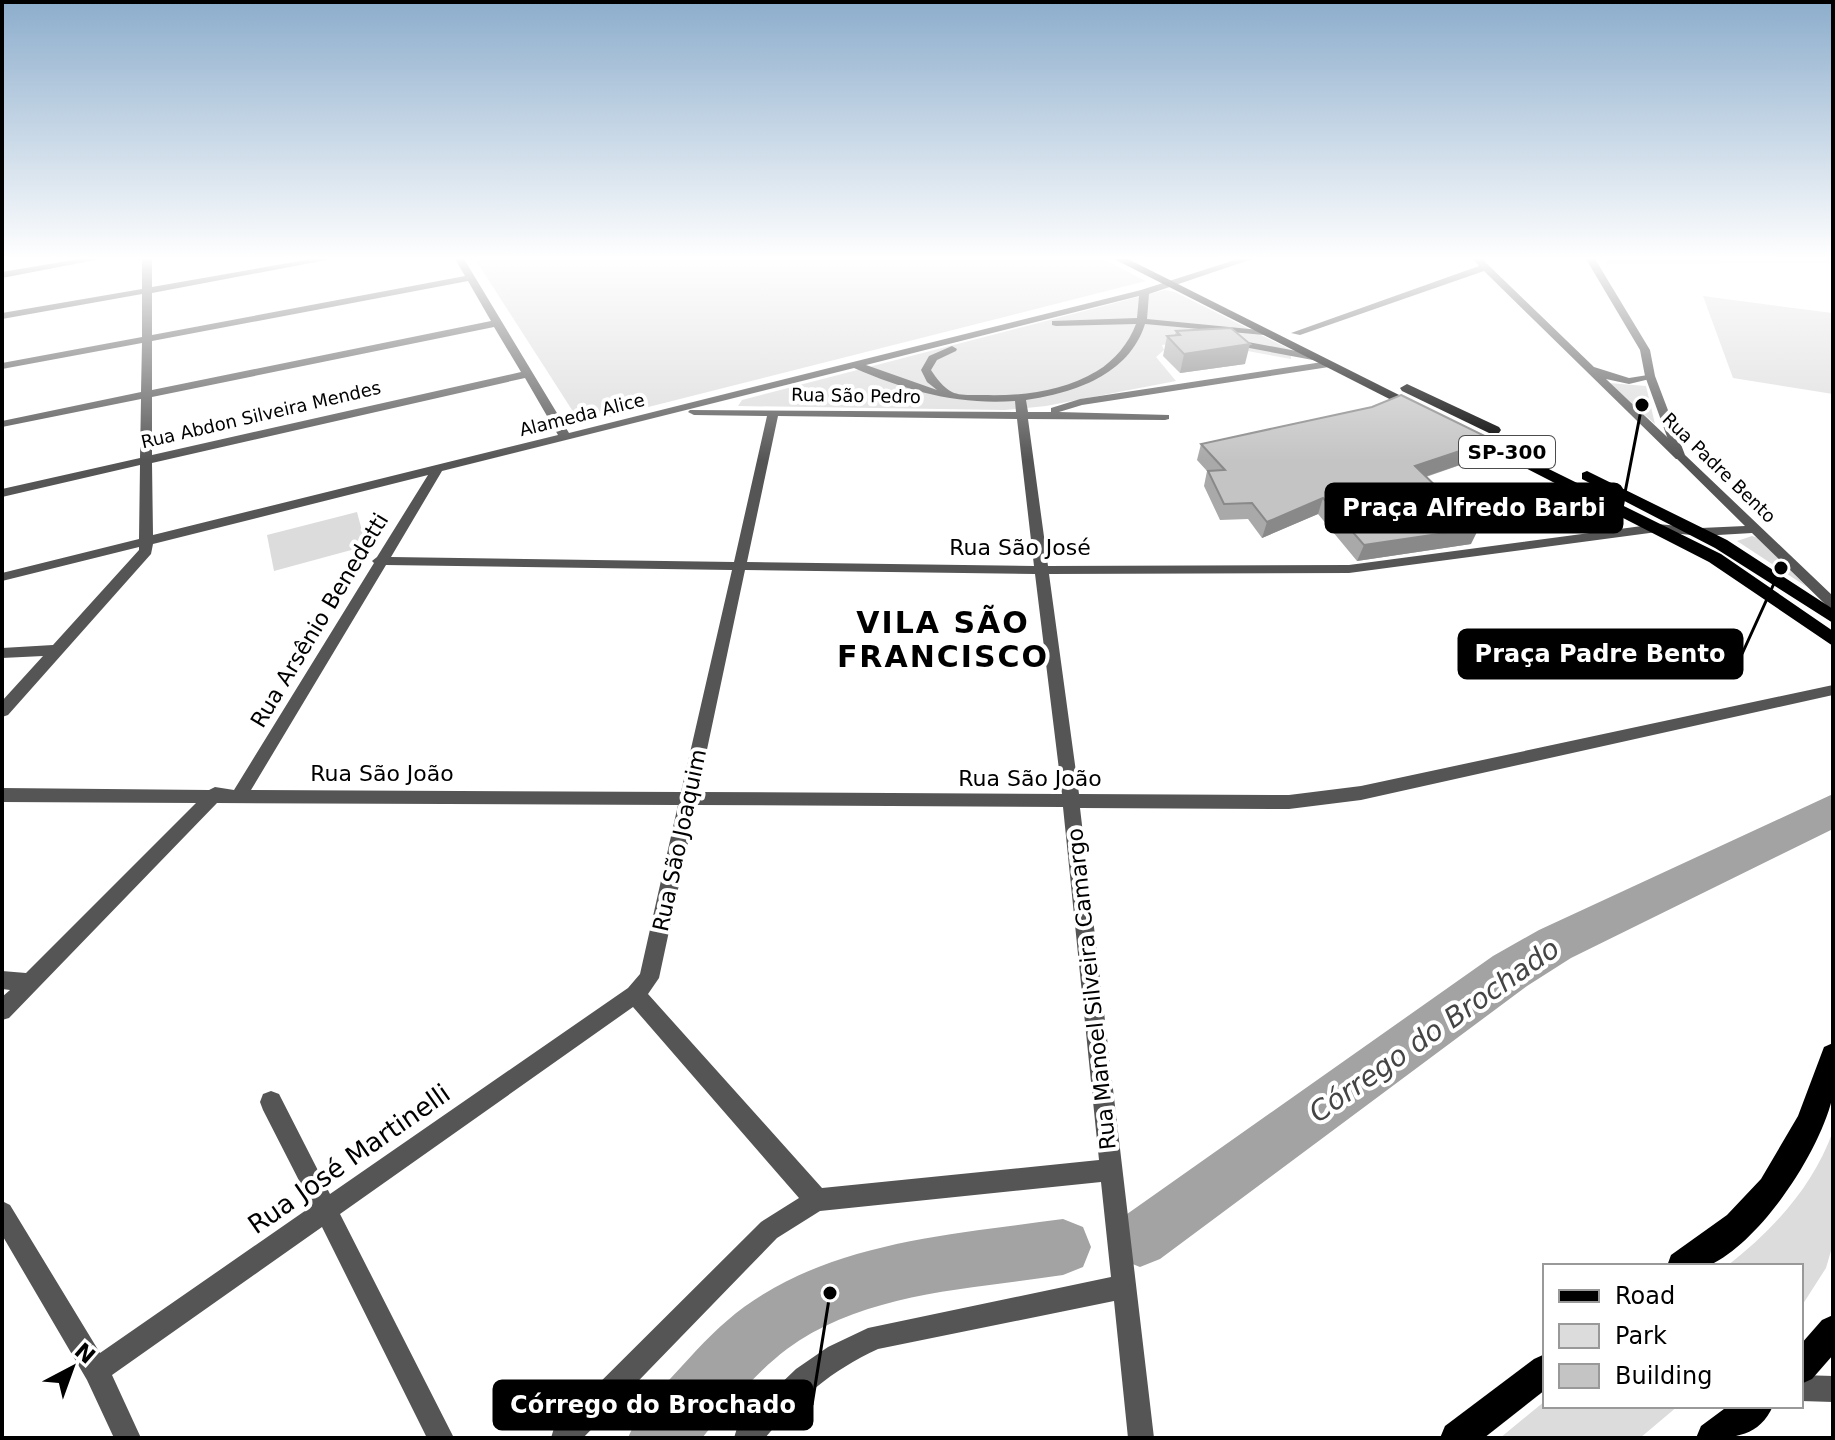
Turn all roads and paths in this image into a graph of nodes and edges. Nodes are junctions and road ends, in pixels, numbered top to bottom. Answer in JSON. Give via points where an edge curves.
{"nodes":[{"id":1,"x":147,"y":326,"type":"edge"},
{"id":2,"x":215,"y":326,"type":"edge"},
{"id":3,"x":481,"y":326,"type":"edge"},
{"id":4,"x":499,"y":326,"type":"edge"},
{"id":5,"x":1009,"y":326,"type":"edge"},
{"id":6,"x":1041,"y":326,"type":"edge"},
{"id":7,"x":1111,"y":326,"type":"edge"},
{"id":8,"x":1120,"y":326,"type":"edge"},
{"id":9,"x":1139,"y":326,"type":"edge"},
{"id":10,"x":1254,"y":326,"type":"edge"},
{"id":11,"x":1282,"y":326,"type":"edge"},
{"id":12,"x":1314,"y":326,"type":"edge"},
{"id":13,"x":1546,"y":326,"type":"edge"},
{"id":14,"x":1633,"y":326,"type":"edge"},
{"id":15,"x":1233,"y":330,"type":"junction"},
{"id":16,"x":1138,"y":331,"type":"junction"},
{"id":17,"x":1296,"y":333,"type":"junction"},
{"id":18,"x":1270,"y":334,"type":"junction"},
{"id":19,"x":147,"y":339,"type":"junction"},
{"id":20,"x":1226,"y":340,"type":"junction"},
{"id":21,"x":953,"y":348,"type":"junction"},
{"id":22,"x":904,"y":353,"type":"junction"},
{"id":23,"x":1329,"y":359,"type":"junction"},
{"id":24,"x":856,"y":365,"type":"junction"},
{"id":25,"x":2,"y":366,"type":"edge"},
{"id":26,"x":1589,"y":368,"type":"junction"},
{"id":27,"x":528,"y":374,"type":"junction"},
{"id":28,"x":1650,"y":376,"type":"junction"},
{"id":29,"x":148,"y":394,"type":"junction"},
{"id":30,"x":951,"y":396,"type":"junction"},
{"id":31,"x":1021,"y":406,"type":"junction"},
{"id":32,"x":669,"y":412,"type":"junction"},
{"id":33,"x":773,"y":413,"type":"junction"},
{"id":34,"x":1042,"y":414,"type":"junction"},
{"id":35,"x":1165,"y":417,"type":"dead end"},
{"id":36,"x":2,"y":424,"type":"edge"},
{"id":37,"x":566,"y":438,"type":"junction"},
{"id":38,"x":1680,"y":456,"type":"junction"},
{"id":39,"x":147,"y":459,"type":"junction"},
{"id":40,"x":437,"y":470,"type":"junction"},
{"id":41,"x":2,"y":493,"type":"edge"},
{"id":42,"x":1657,"y":528,"type":"junction"},
{"id":43,"x":1757,"y":529,"type":"junction"},
{"id":44,"x":1701,"y":532,"type":"junction"},
{"id":45,"x":147,"y":540,"type":"junction"},
{"id":46,"x":379,"y":561,"type":"junction"},
{"id":47,"x":739,"y":566,"type":"junction"},
{"id":48,"x":1042,"y":570,"type":"junction"},
{"id":49,"x":2,"y":577,"type":"edge"},
{"id":50,"x":1833,"y":604,"type":"edge"},
{"id":51,"x":1833,"y":617,"type":"edge"},
{"id":52,"x":1833,"y":640,"type":"edge"},
{"id":53,"x":56,"y":650,"type":"junction"},
{"id":54,"x":2,"y":653,"type":"edge"},
{"id":55,"x":1833,"y":690,"type":"edge"},
{"id":56,"x":2,"y":711,"type":"edge"},
{"id":57,"x":215,"y":794,"type":"junction"},
{"id":58,"x":240,"y":794,"type":"junction"},
{"id":59,"x":2,"y":795,"type":"edge"},
{"id":60,"x":688,"y":797,"type":"junction"},
{"id":61,"x":1071,"y":801,"type":"junction"},
{"id":62,"x":2,"y":980,"type":"edge"},
{"id":63,"x":29,"y":982,"type":"junction"},
{"id":64,"x":635,"y":994,"type":"junction"},
{"id":65,"x":2,"y":1011,"type":"edge"},
{"id":66,"x":1833,"y":1056,"type":"edge"},
{"id":67,"x":271,"y":1102,"type":"dead end"},
{"id":68,"x":1111,"y":1170,"type":"junction"},
{"id":69,"x":817,"y":1200,"type":"junction"},
{"id":70,"x":325,"y":1210,"type":"junction"},
{"id":71,"x":2,"y":1213,"type":"edge"},
{"id":72,"x":1685,"y":1264,"type":"edge"},
{"id":73,"x":1124,"y":1287,"type":"junction"},
{"id":74,"x":1833,"y":1331,"type":"edge"},
{"id":75,"x":1803,"y":1366,"type":"edge"},
{"id":76,"x":96,"y":1371,"type":"junction"},
{"id":77,"x":1543,"y":1372,"type":"edge"},
{"id":78,"x":1803,"y":1388,"type":"edge"},
{"id":79,"x":1833,"y":1389,"type":"edge"},
{"id":80,"x":1753,"y":1408,"type":"edge"},
{"id":81,"x":128,"y":1438,"type":"edge"},
{"id":82,"x":441,"y":1438,"type":"edge"},
{"id":83,"x":564,"y":1438,"type":"edge"},
{"id":84,"x":747,"y":1438,"type":"edge"},
{"id":85,"x":1141,"y":1438,"type":"edge"},
{"id":86,"x":1457,"y":1438,"type":"edge"},
{"id":87,"x":1713,"y":1438,"type":"edge"}],
"edges":[{"from":1,"to":19,"type":"street"},
{"from":2,"to":19,"type":"street"},
{"from":3,"to":29,"type":"street"},
{"from":4,"to":27,"type":"street"},
{"from":5,"to":22,"type":"street","name":"Alameda Alice"},
{"from":6,"to":21,"type":"street"},
{"from":7,"to":16,"type":"street","via":[[1126,333]]},
{"from":8,"to":16,"type":"street"},
{"from":9,"to":16,"type":"street"},
{"from":10,"to":18,"type":"main road","number":"SP-300"},
{"from":11,"to":17,"type":"main road","number":"SP-300"},
{"from":12,"to":17,"type":"street"},
{"from":13,"to":26,"type":"street","name":"Rua Padre Bento"},
{"from":14,"to":28,"type":"street"},
{"from":15,"to":16,"type":"street"},
{"from":15,"to":18,"type":"street"},
{"from":15,"to":20,"type":"street"},
{"from":16,"to":20,"type":"street"},
{"from":16,"to":31,"type":"street","via":[[1121,358],[1099,374]]},
{"from":17,"to":23,"type":"main road","number":"SP-300"},
{"from":18,"to":23,"type":"main road","number":"SP-300"},
{"from":18,"to":23,"type":"main road","via":[[1291,337]]},
{"from":19,"to":25,"type":"street"},
{"from":19,"to":29,"type":"street"},
{"from":20,"to":23,"type":"street"},
{"from":21,"to":22,"type":"street"},
{"from":21,"to":30,"type":"street","via":[[933,358],[926,370]]},
{"from":22,"to":24,"type":"street","name":"Alameda Alice"},
{"from":23,"to":34,"type":"street","name":"Rua São Pedro","via":[[1080,402]]},
{"from":23,"to":42,"type":"main road","number":"SP-300"},
{"from":23,"to":44,"type":"main road","number":"SP-300"},
{"from":24,"to":30,"type":"street"},
{"from":24,"to":32,"type":"street","name":"Alameda Alice"},
{"from":26,"to":28,"type":"street","via":[[1629,381]]},
{"from":26,"to":38,"type":"street","name":"Rua Padre Bento"},
{"from":27,"to":37,"type":"street"},
{"from":27,"to":39,"type":"street","name":"Rua Abdon Silveira Mendes"},
{"from":28,"to":38,"type":"street"},
{"from":29,"to":36,"type":"street"},
{"from":29,"to":39,"type":"street"},
{"from":30,"to":31,"type":"street"},
{"from":31,"to":33,"type":"street","name":"Rua São Pedro"},
{"from":31,"to":34,"type":"street","name":"Rua São Pedro"},
{"from":31,"to":48,"type":"street","name":"Rua Manoel Silveira Camargo"},
{"from":32,"to":33,"type":"street","name":"Rua São Pedro"},
{"from":32,"to":37,"type":"street","name":"Alameda Alice"},
{"from":33,"to":47,"type":"street","name":"Rua São Joaquim"},
{"from":34,"to":35,"type":"street","name":"Rua São Pedro"},
{"from":37,"to":40,"type":"street","name":"Alameda Alice"},
{"from":38,"to":43,"type":"street","name":"Rua Padre Bento"},
{"from":39,"to":41,"type":"street","name":"Rua Abdon Silveira Mendes"},
{"from":39,"to":45,"type":"street"},
{"from":40,"to":45,"type":"street","name":"Alameda Alice"},
{"from":40,"to":46,"type":"street","name":"Rua Arsênio Benedetti"},
{"from":42,"to":44,"type":"street","name":"Rua São José"},
{"from":42,"to":48,"type":"street","name":"Rua São José","via":[[1349,569]]},
{"from":42,"to":52,"type":"main road","number":"SP-300","via":[[1715,558]]},
{"from":43,"to":44,"type":"street","name":"Rua São José"},
{"from":43,"to":50,"type":"street","name":"Rua Padre Bento"},
{"from":44,"to":51,"type":"main road","number":"SP-300"},
{"from":45,"to":49,"type":"street","name":"Alameda Alice"},
{"from":45,"to":53,"type":"street","via":[[146,551]]},
{"from":46,"to":47,"type":"street","name":"Rua São José"},
{"from":46,"to":58,"type":"street","name":"Rua Arsênio Benedetti"},
{"from":47,"to":48,"type":"street","name":"Rua São José"},
{"from":47,"to":60,"type":"street","name":"Rua São Joaquim"},
{"from":48,"to":61,"type":"street","name":"Rua Manoel Silveira Camargo"},
{"from":53,"to":54,"type":"street"},
{"from":53,"to":56,"type":"street"},
{"from":55,"to":61,"type":"street","name":"Rua São João","via":[[1327,799]]},
{"from":57,"to":58,"type":"street","name":"Rua São João"},
{"from":57,"to":59,"type":"street","name":"Rua São João"},
{"from":57,"to":63,"type":"street"},
{"from":58,"to":60,"type":"street","name":"Rua São João"},
{"from":60,"to":61,"type":"street","name":"Rua São João"},
{"from":60,"to":64,"type":"street","name":"Rua São Joaquim","via":[[649,978]]},
{"from":61,"to":68,"type":"street","name":"Rua Manoel Silveira Camargo"},
{"from":62,"to":63,"type":"street"},
{"from":63,"to":65,"type":"street"},
{"from":64,"to":69,"type":"street"},
{"from":64,"to":70,"type":"street","name":"Rua José Martinelli"},
{"from":66,"to":72,"type":"main road","via":[[1809,1126],[1773,1188],[1738,1225]]},
{"from":67,"to":70,"type":"street"},
{"from":68,"to":69,"type":"street"},
{"from":68,"to":73,"type":"street","name":"Rua Manoel Silveira Camargo"},
{"from":69,"to":83,"type":"street","via":[[769,1230]]},
{"from":70,"to":76,"type":"street","name":"Rua José Martinelli"},
{"from":70,"to":82,"type":"street"},
{"from":71,"to":76,"type":"street"},
{"from":73,"to":84,"type":"street","via":[[877,1337],[841,1351],[808,1373]]},
{"from":73,"to":85,"type":"street","name":"Rua Manoel Silveira Camargo"},
{"from":74,"to":75,"type":"main road"},
{"from":76,"to":81,"type":"street"},
{"from":77,"to":86,"type":"main road"},
{"from":78,"to":79,"type":"street"},
{"from":80,"to":87,"type":"main road"}]}
